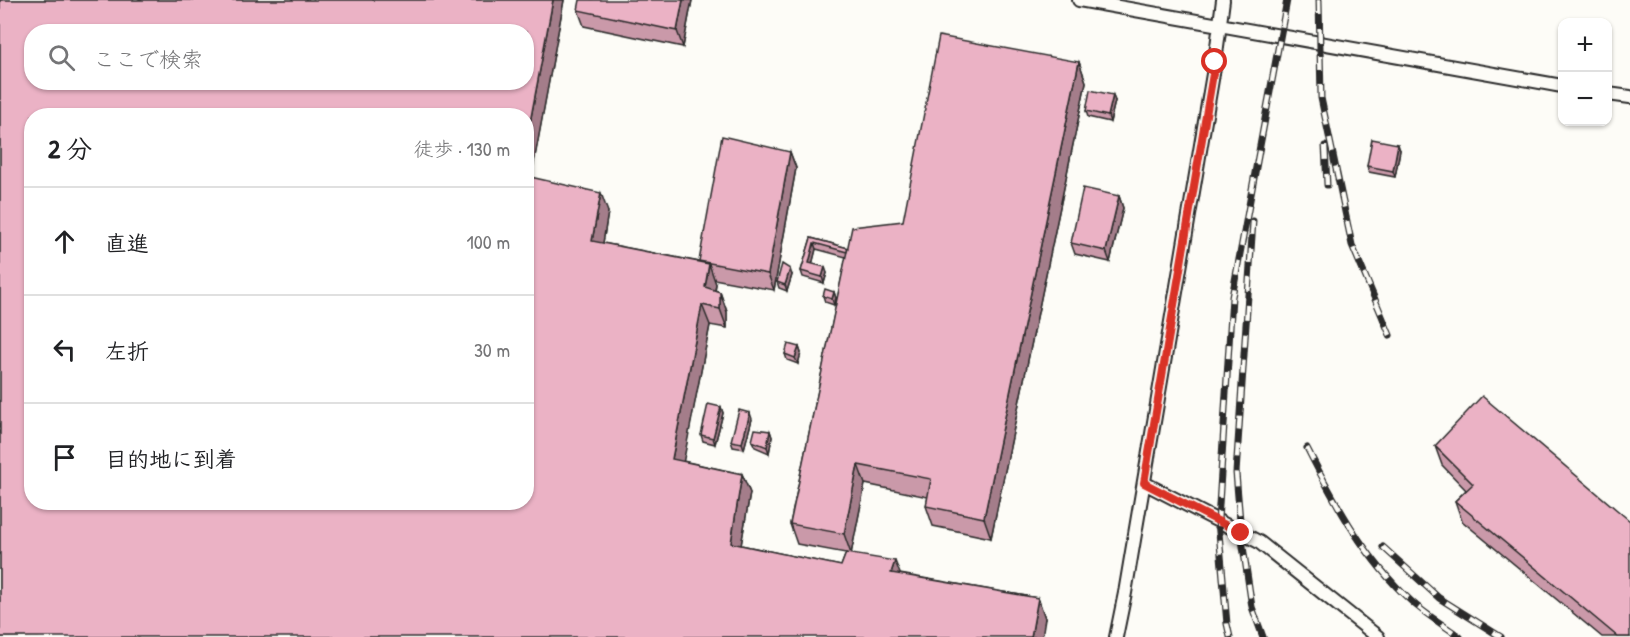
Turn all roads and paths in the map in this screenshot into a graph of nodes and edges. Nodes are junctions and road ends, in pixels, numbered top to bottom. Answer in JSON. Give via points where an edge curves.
{"nodes":[{"id":1,"x":1079,"y":0,"type":"edge"},
{"id":2,"x":1223,"y":0,"type":"edge"},
{"id":3,"x":1219,"y":26,"type":"junction"},
{"id":4,"x":1558,"y":85,"type":"edge"},
{"id":5,"x":1612,"y":94,"type":"edge"},
{"id":6,"x":1630,"y":98,"type":"edge"},
{"id":7,"x":1144,"y":483,"type":"junction"},
{"id":8,"x":1116,"y":637,"type":"edge"},
{"id":9,"x":1378,"y":637,"type":"edge"}],
"edges":[{"from":1,"to":3,"type":"lane"},
{"from":2,"to":3,"type":"lane"},
{"from":3,"to":4,"type":"lane"},
{"from":3,"to":7,"type":"lane"},
{"from":5,"to":6,"type":"lane"},
{"from":7,"to":8,"type":"lane"},
{"from":7,"to":9,"type":"lane","via":[[1259,543]]}]}
